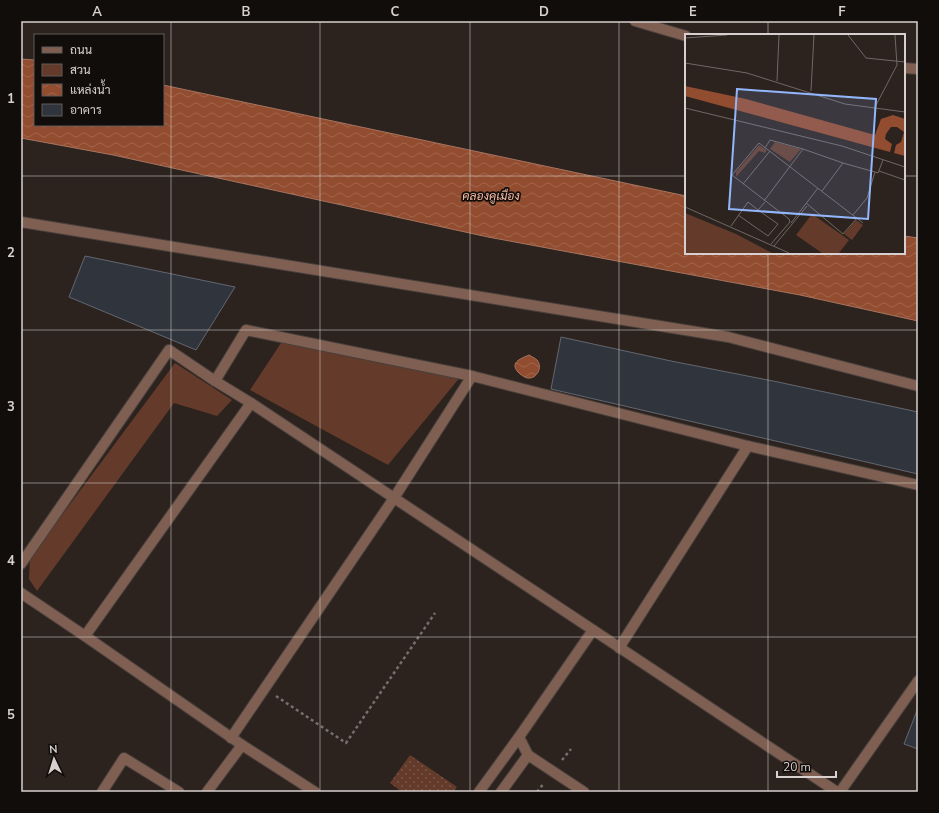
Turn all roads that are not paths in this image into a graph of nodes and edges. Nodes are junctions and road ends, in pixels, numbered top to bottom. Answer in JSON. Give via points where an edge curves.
{"nodes":[{"id":1,"x":635,"y":21,"type":"edge"},
{"id":2,"x":685,"y":36,"type":"edge"},
{"id":3,"x":905,"y":68,"type":"edge"},
{"id":4,"x":918,"y":69,"type":"edge"},
{"id":5,"x":21,"y":222,"type":"edge"},
{"id":6,"x":472,"y":376,"type":"junction"},
{"id":7,"x":215,"y":381,"type":"junction"},
{"id":8,"x":918,"y":386,"type":"edge"},
{"id":9,"x":251,"y":403,"type":"junction"},
{"id":10,"x":748,"y":446,"type":"junction"},
{"id":11,"x":918,"y":485,"type":"edge"},
{"id":12,"x":394,"y":498,"type":"junction"},
{"id":13,"x":21,"y":564,"type":"edge"},
{"id":14,"x":21,"y":593,"type":"edge"},
{"id":15,"x":592,"y":630,"type":"junction"},
{"id":16,"x":85,"y":636,"type":"junction"},
{"id":17,"x":620,"y":648,"type":"junction"},
{"id":18,"x":918,"y":681,"type":"edge"},
{"id":19,"x":519,"y":737,"type":"junction"},
{"id":20,"x":231,"y":738,"type":"junction"},
{"id":21,"x":242,"y":745,"type":"junction"},
{"id":22,"x":528,"y":755,"type":"junction"},
{"id":23,"x":102,"y":792,"type":"edge"},
{"id":24,"x":179,"y":792,"type":"edge"},
{"id":25,"x":207,"y":792,"type":"edge"},
{"id":26,"x":315,"y":792,"type":"edge"},
{"id":27,"x":479,"y":792,"type":"edge"},
{"id":28,"x":501,"y":792,"type":"edge"},
{"id":29,"x":584,"y":792,"type":"edge"},
{"id":30,"x":837,"y":792,"type":"edge"},
{"id":31,"x":840,"y":792,"type":"edge"}],
"edges":[{"from":1,"to":2,"type":"street"},
{"from":3,"to":4,"type":"street"},
{"from":5,"to":8,"type":"street","via":[[728,337]]},
{"from":6,"to":7,"type":"street","via":[[246,330]]},
{"from":6,"to":10,"type":"street"},
{"from":6,"to":12,"type":"street"},
{"from":7,"to":9,"type":"street"},
{"from":7,"to":13,"type":"street","via":[[169,350]]},
{"from":9,"to":12,"type":"street"},
{"from":9,"to":16,"type":"street"},
{"from":10,"to":11,"type":"street"},
{"from":10,"to":17,"type":"street"},
{"from":12,"to":15,"type":"street"},
{"from":12,"to":20,"type":"street"},
{"from":14,"to":16,"type":"street"},
{"from":15,"to":17,"type":"street"},
{"from":15,"to":19,"type":"street"},
{"from":16,"to":20,"type":"street"},
{"from":17,"to":30,"type":"street"},
{"from":18,"to":31,"type":"street"},
{"from":19,"to":22,"type":"street"},
{"from":19,"to":27,"type":"street"},
{"from":20,"to":21,"type":"street"},
{"from":21,"to":25,"type":"street"},
{"from":21,"to":26,"type":"street"},
{"from":22,"to":28,"type":"street"},
{"from":22,"to":29,"type":"street"},
{"from":23,"to":24,"type":"street","via":[[124,758]]}]}
